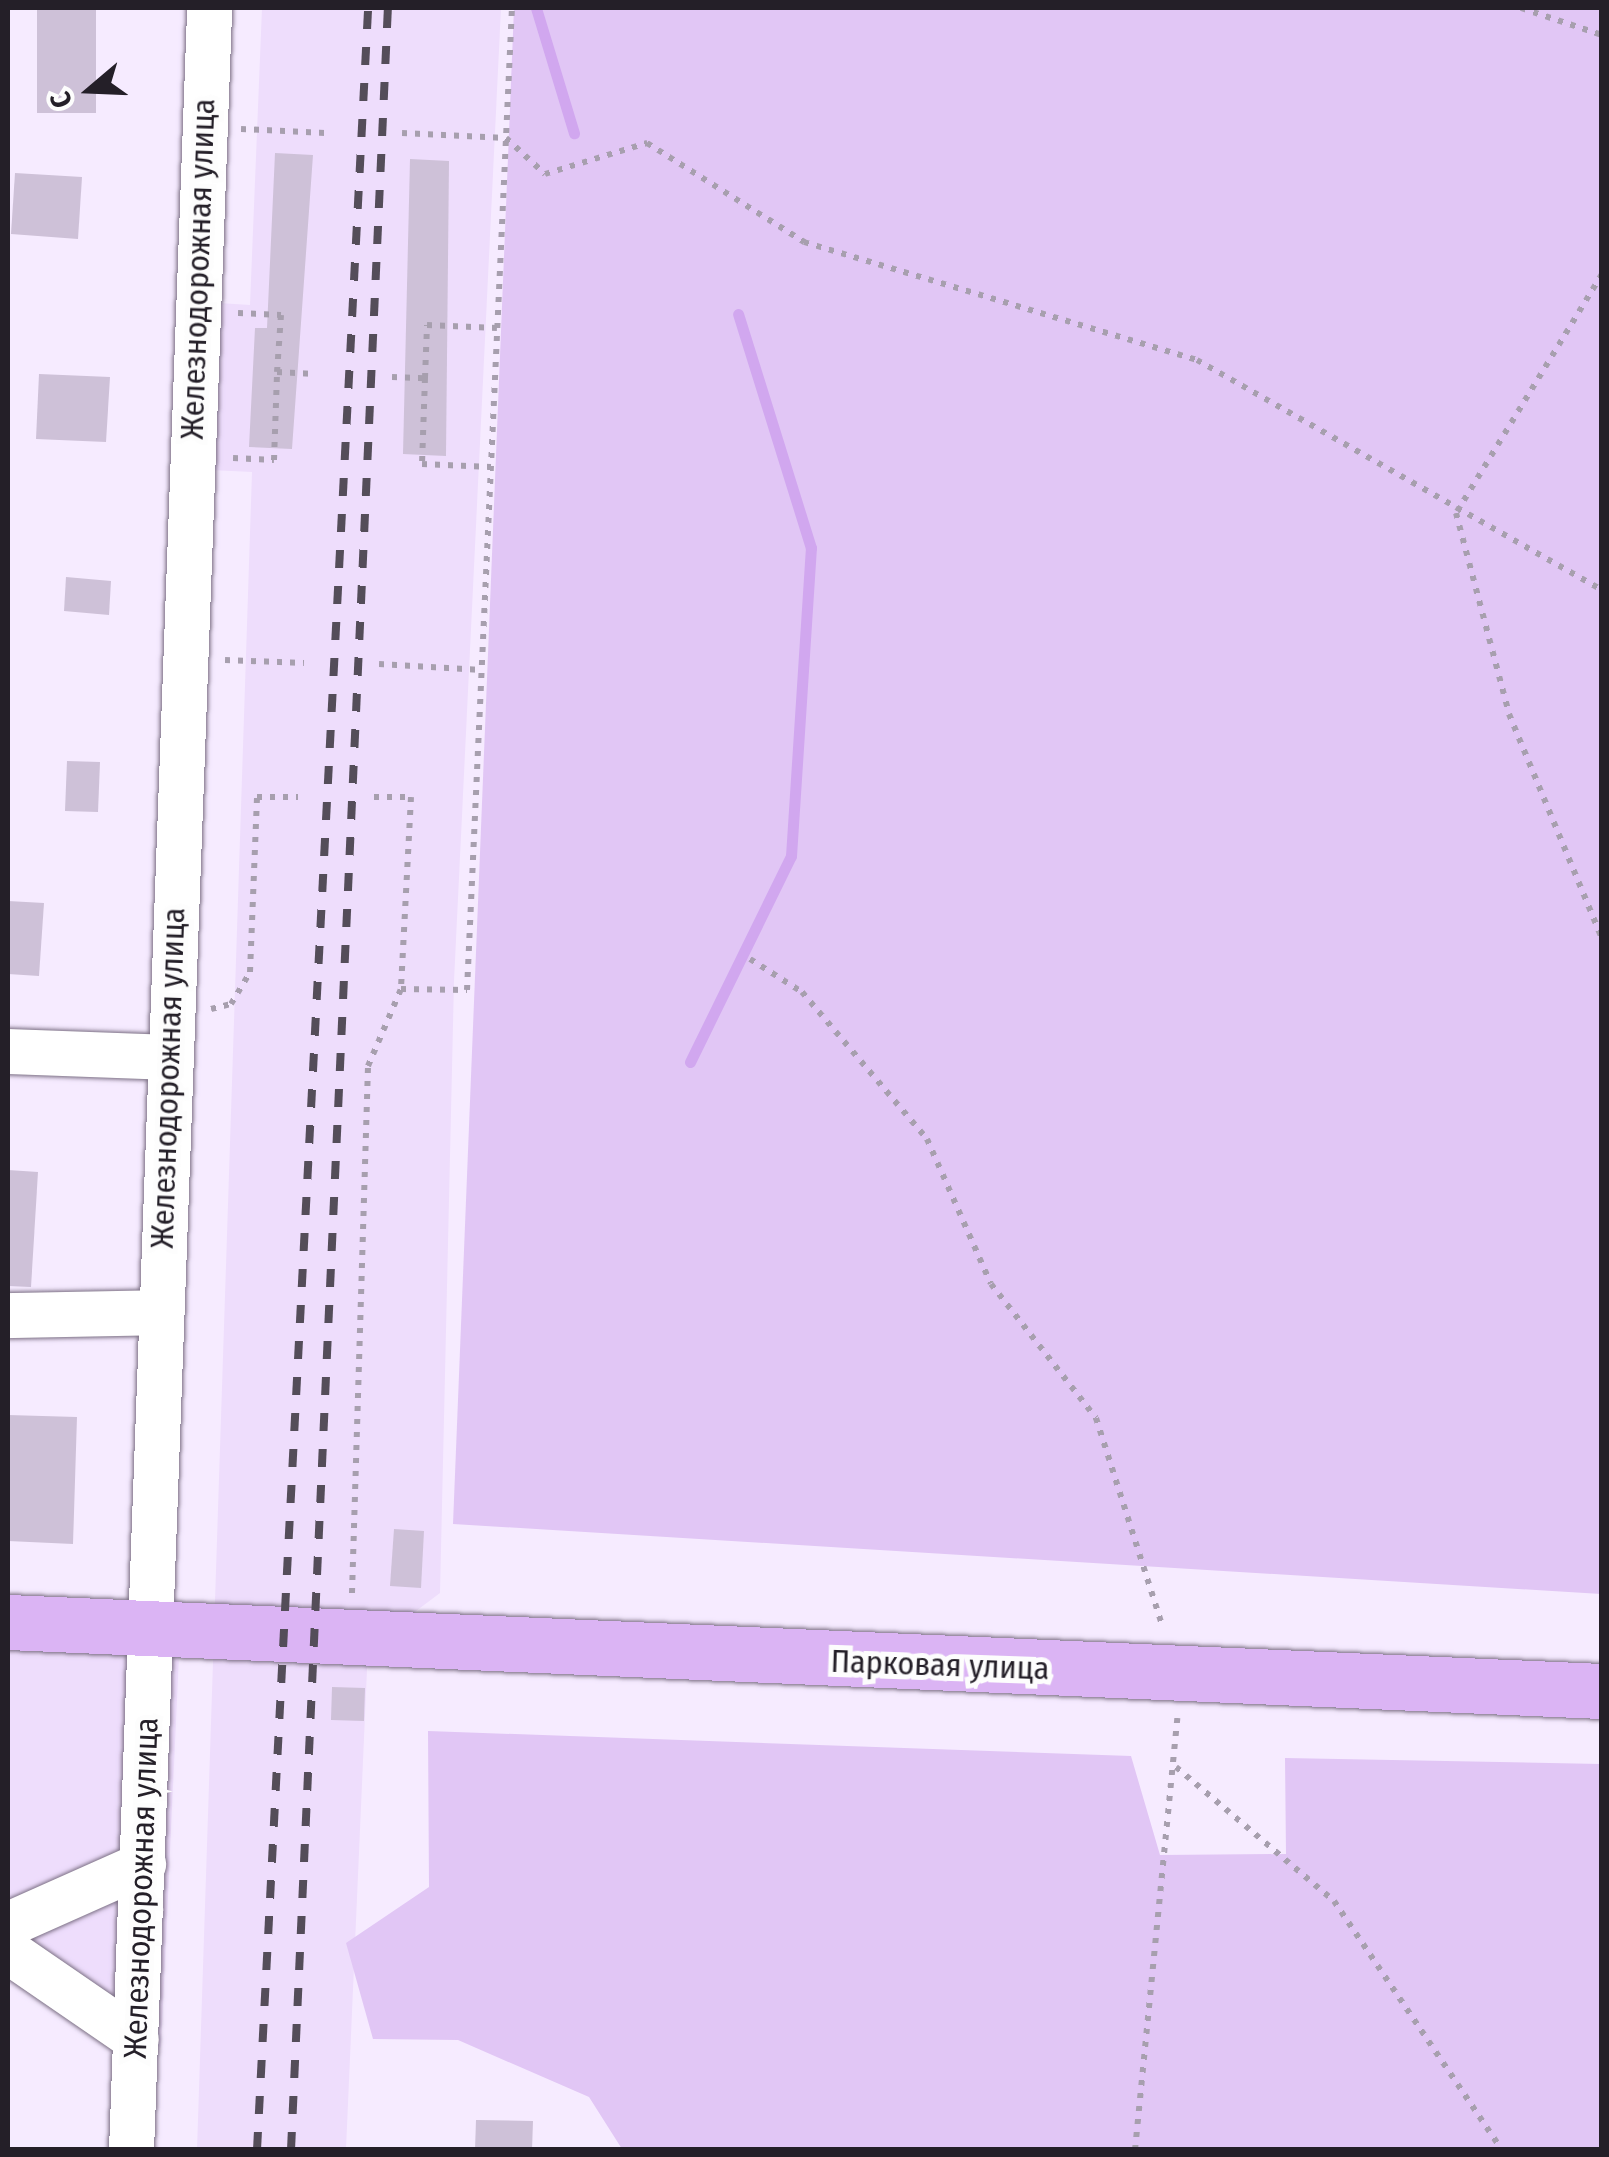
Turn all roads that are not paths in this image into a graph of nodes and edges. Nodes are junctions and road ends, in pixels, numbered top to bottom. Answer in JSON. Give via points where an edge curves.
{"nodes":[{"id":1,"x":209,"y":8,"type":"edge"},
{"id":2,"x":170,"y":1038,"type":"junction"},
{"id":3,"x":8,"y":1050,"type":"edge"},
{"id":4,"x":159,"y":1312,"type":"junction"},
{"id":5,"x":8,"y":1314,"type":"edge"},
{"id":6,"x":8,"y":1622,"type":"edge"},
{"id":7,"x":151,"y":1627,"type":"junction"},
{"id":8,"x":1602,"y":1691,"type":"edge"},
{"id":9,"x":143,"y":1864,"type":"junction"},
{"id":10,"x":8,"y":1924,"type":"edge"},
{"id":11,"x":8,"y":1951,"type":"edge"},
{"id":12,"x":136,"y":2038,"type":"junction"},
{"id":13,"x":131,"y":2150,"type":"edge"}],
"edges":[{"from":1,"to":2,"type":"street","name":"Железнодорожная улица"},
{"from":2,"to":3,"type":"street"},
{"from":2,"to":4,"type":"street","name":"Железнодорожная улица"},
{"from":4,"to":5,"type":"street"},
{"from":4,"to":7,"type":"street","name":"Железнодорожная улица"},
{"from":6,"to":7,"type":"main road","name":"Парковая улица"},
{"from":7,"to":8,"type":"main road","name":"Парковая улица","via":[[278,1638]]},
{"from":7,"to":9,"type":"street","name":"Железнодорожная улица"},
{"from":9,"to":10,"type":"street"},
{"from":9,"to":12,"type":"street","name":"Железнодорожная улица"},
{"from":11,"to":12,"type":"street"},
{"from":12,"to":13,"type":"street","name":"Железнодорожная улица"}]}
